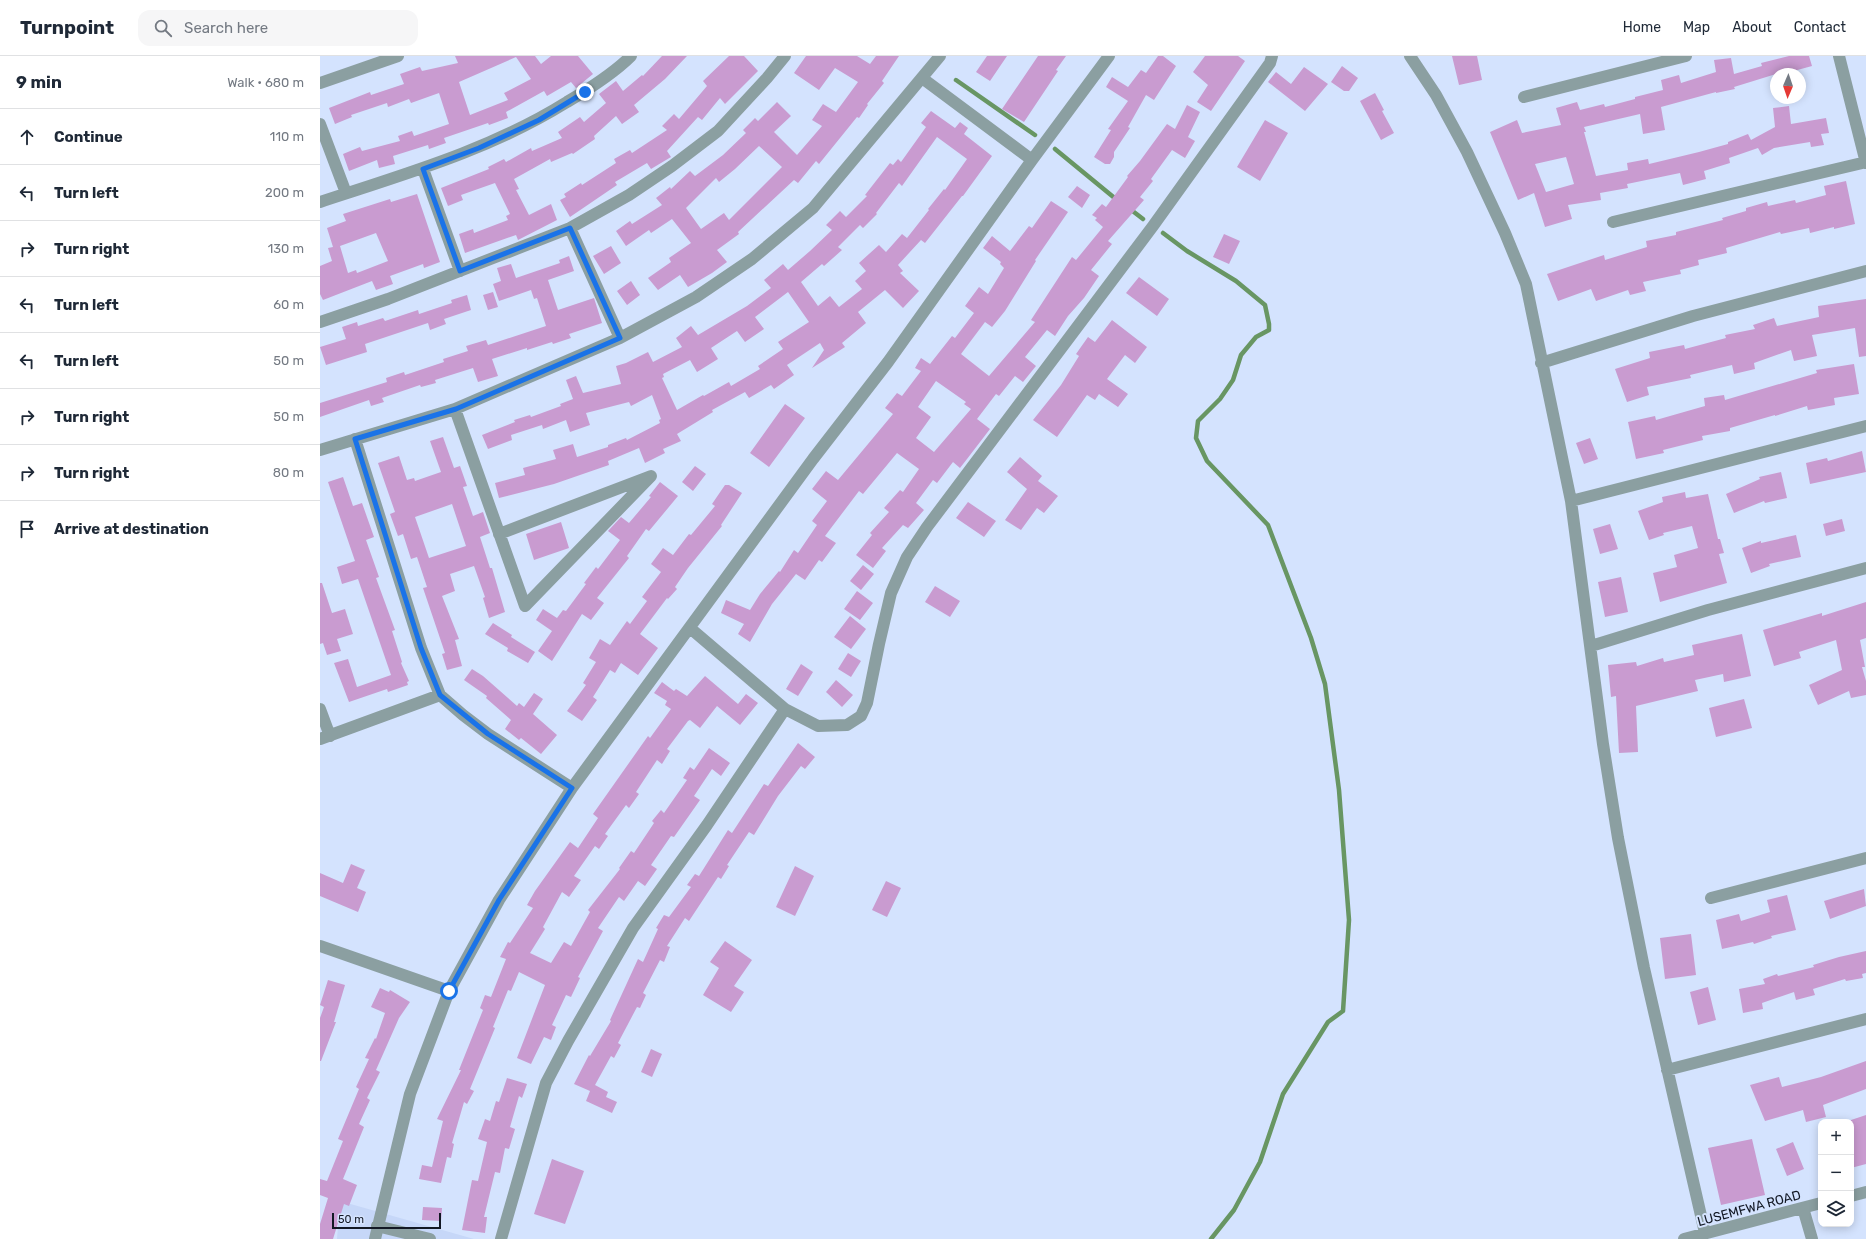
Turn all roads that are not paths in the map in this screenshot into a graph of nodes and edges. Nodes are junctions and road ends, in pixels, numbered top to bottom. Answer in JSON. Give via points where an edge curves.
{"nodes":[{"id":1,"x":398,"y":56,"type":"edge"},
{"id":2,"x":631,"y":56,"type":"edge"},
{"id":3,"x":785,"y":56,"type":"edge"},
{"id":4,"x":940,"y":56,"type":"edge"},
{"id":5,"x":1109,"y":56,"type":"edge"},
{"id":6,"x":1272,"y":56,"type":"edge"},
{"id":7,"x":1410,"y":56,"type":"edge"},
{"id":8,"x":1686,"y":56,"type":"edge"},
{"id":9,"x":1839,"y":56,"type":"edge"},
{"id":10,"x":922,"y":78,"type":"junction"},
{"id":11,"x":320,"y":83,"type":"edge"},
{"id":12,"x":1524,"y":97,"type":"dead end"},
{"id":13,"x":320,"y":124,"type":"edge"},
{"id":14,"x":1032,"y":160,"type":"junction"},
{"id":15,"x":1866,"y":162,"type":"edge"},
{"id":16,"x":423,"y":169,"type":"junction"},
{"id":17,"x":346,"y":193,"type":"junction"},
{"id":18,"x":320,"y":202,"type":"edge"},
{"id":19,"x":1613,"y":222,"type":"dead end"},
{"id":20,"x":570,"y":228,"type":"junction"},
{"id":21,"x":460,"y":271,"type":"junction"},
{"id":22,"x":1866,"y":271,"type":"edge"},
{"id":23,"x":320,"y":322,"type":"edge"},
{"id":24,"x":620,"y":338,"type":"junction"},
{"id":25,"x":1541,"y":363,"type":"junction"},
{"id":26,"x":456,"y":409,"type":"junction"},
{"id":27,"x":1866,"y":426,"type":"edge"},
{"id":28,"x":355,"y":439,"type":"junction"},
{"id":29,"x":320,"y":450,"type":"edge"},
{"id":30,"x":1571,"y":501,"type":"junction"},
{"id":31,"x":499,"y":534,"type":"junction"},
{"id":32,"x":1866,"y":568,"type":"edge"},
{"id":33,"x":690,"y":628,"type":"junction"},
{"id":34,"x":1591,"y":646,"type":"junction"},
{"id":35,"x":440,"y":695,"type":"junction"},
{"id":36,"x":320,"y":709,"type":"edge"},
{"id":37,"x":785,"y":709,"type":"junction"},
{"id":38,"x":325,"y":737,"type":"edge"},
{"id":39,"x":572,"y":788,"type":"junction"},
{"id":40,"x":1866,"y":858,"type":"edge"},
{"id":41,"x":1711,"y":898,"type":"dead end"},
{"id":42,"x":320,"y":946,"type":"edge"},
{"id":43,"x":449,"y":991,"type":"junction"},
{"id":44,"x":1866,"y":1019,"type":"edge"},
{"id":45,"x":1667,"y":1070,"type":"junction"},
{"id":46,"x":1866,"y":1192,"type":"edge"},
{"id":47,"x":1854,"y":1195,"type":"edge"},
{"id":48,"x":1818,"y":1204,"type":"edge"},
{"id":49,"x":1803,"y":1208,"type":"junction"},
{"id":50,"x":377,"y":1226,"type":"junction"},
{"id":51,"x":1706,"y":1234,"type":"junction"},
{"id":52,"x":375,"y":1239,"type":"edge"},
{"id":53,"x":430,"y":1239,"type":"edge"},
{"id":54,"x":501,"y":1239,"type":"edge"},
{"id":55,"x":1684,"y":1239,"type":"edge"},
{"id":56,"x":1812,"y":1239,"type":"edge"}],
"edges":[{"from":1,"to":11,"type":"street"},
{"from":2,"to":16,"type":"street","via":[[585,92],[539,120],[479,148]]},
{"from":3,"to":20,"type":"street","via":[[718,131],[629,195]]},
{"from":4,"to":10,"type":"street"},
{"from":5,"to":14,"type":"street"},
{"from":6,"to":37,"type":"street","via":[[1270,63],[1153,226],[907,557],[891,593],[867,703],[861,716],[847,725],[818,726]]},
{"from":7,"to":25,"type":"street","via":[[1436,95],[1467,152],[1505,233],[1526,284]]},
{"from":8,"to":12,"type":"street"},
{"from":9,"to":15,"type":"street"},
{"from":10,"to":14,"type":"street"},
{"from":10,"to":24,"type":"street","via":[[813,208],[752,259],[709,288]]},
{"from":13,"to":17,"type":"street"},
{"from":14,"to":33,"type":"street","via":[[888,362],[813,458]]},
{"from":15,"to":19,"type":"street"},
{"from":16,"to":17,"type":"street"},
{"from":16,"to":21,"type":"street"},
{"from":17,"to":18,"type":"street"},
{"from":20,"to":21,"type":"street"},
{"from":20,"to":24,"type":"street"},
{"from":21,"to":23,"type":"street"},
{"from":22,"to":25,"type":"street","via":[[1693,316]]},
{"from":24,"to":26,"type":"street"},
{"from":25,"to":30,"type":"street"},
{"from":26,"to":28,"type":"street"},
{"from":26,"to":31,"type":"street"},
{"from":27,"to":30,"type":"street"},
{"from":28,"to":29,"type":"street"},
{"from":28,"to":35,"type":"street","via":[[421,648]]},
{"from":30,"to":34,"type":"street"},
{"from":31,"to":31,"type":"street","via":[[535,520],[651,476],[525,606]]},
{"from":32,"to":34,"type":"street","via":[[1708,610]]},
{"from":33,"to":37,"type":"street"},
{"from":33,"to":39,"type":"street"},
{"from":34,"to":45,"type":"street","via":[[1618,838]]},
{"from":35,"to":38,"type":"street"},
{"from":35,"to":39,"type":"street","via":[[488,734]]},
{"from":36,"to":38,"type":"street"},
{"from":37,"to":54,"type":"street","via":[[707,825],[633,928],[564,1048],[546,1083]]},
{"from":39,"to":43,"type":"street","via":[[499,900]]},
{"from":40,"to":41,"type":"street"},
{"from":42,"to":43,"type":"street"},
{"from":43,"to":50,"type":"street","via":[[410,1094]]},
{"from":44,"to":45,"type":"street"},
{"from":45,"to":51,"type":"street"},
{"from":46,"to":47,"type":"street"},
{"from":48,"to":49,"type":"street","name":"LUSEMFWA ROAD"},
{"from":49,"to":51,"type":"street","name":"LUSEMFWA ROAD"},
{"from":49,"to":56,"type":"street"},
{"from":50,"to":52,"type":"street"},
{"from":50,"to":53,"type":"street"},
{"from":51,"to":55,"type":"street","name":"LUSEMFWA ROAD"}]}
